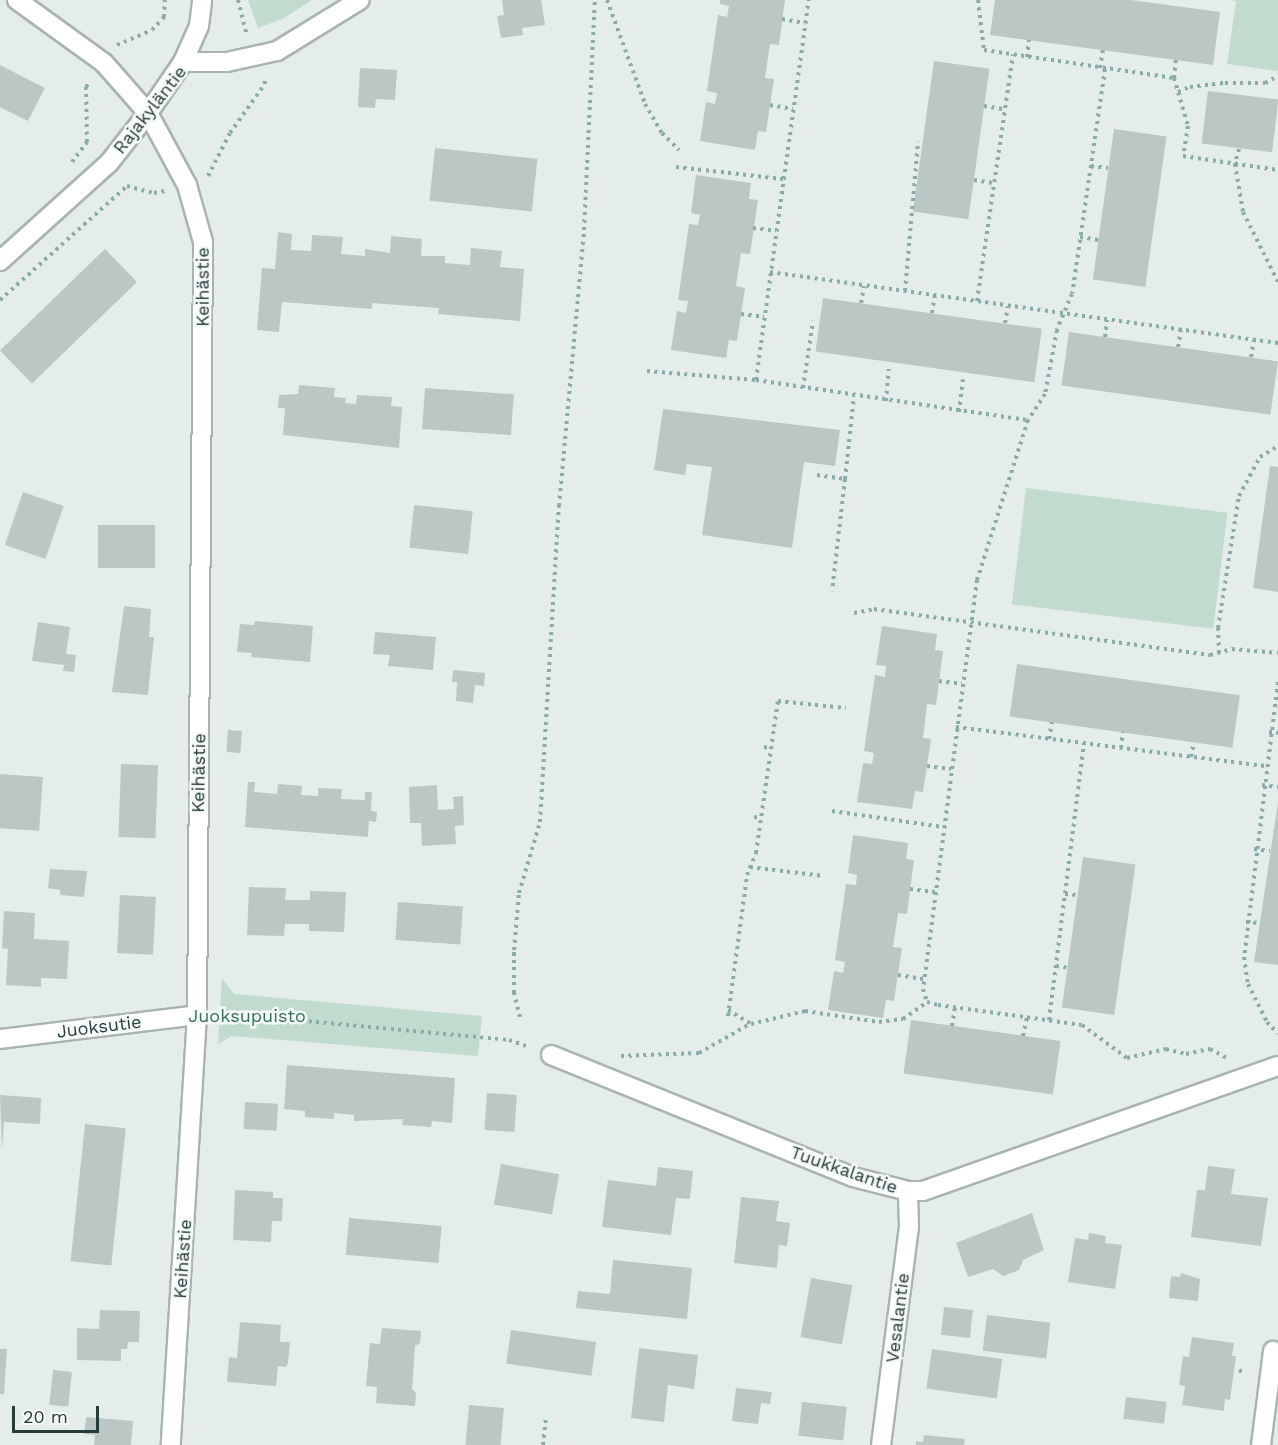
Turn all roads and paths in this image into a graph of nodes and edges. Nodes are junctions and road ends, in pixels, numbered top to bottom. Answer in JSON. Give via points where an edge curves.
{"nodes":[{"id":1,"x":17,"y":0,"type":"edge"},
{"id":2,"x":202,"y":0,"type":"edge"},
{"id":3,"x":238,"y":0,"type":"edge"},
{"id":4,"x":360,"y":0,"type":"edge"},
{"id":5,"x":595,"y":0,"type":"edge"},
{"id":6,"x":607,"y":0,"type":"edge"},
{"id":7,"x":809,"y":0,"type":"edge"},
{"id":8,"x":978,"y":0,"type":"edge"},
{"id":9,"x":782,"y":19,"type":"dead end"},
{"id":10,"x":805,"y":23,"type":"junction"},
{"id":11,"x":1029,"y":40,"type":"dead end"},
{"id":12,"x":1103,"y":50,"type":"dead end"},
{"id":13,"x":1013,"y":55,"type":"junction"},
{"id":14,"x":1028,"y":57,"type":"junction"},
{"id":15,"x":258,"y":58,"type":"junction"},
{"id":16,"x":1176,"y":60,"type":"dead end"},
{"id":17,"x":183,"y":62,"type":"junction"},
{"id":18,"x":1100,"y":68,"type":"junction"},
{"id":19,"x":1105,"y":69,"type":"junction"},
{"id":20,"x":1278,"y":76,"type":"edge"},
{"id":21,"x":1174,"y":78,"type":"junction"},
{"id":22,"x":1178,"y":92,"type":"junction"},
{"id":23,"x":770,"y":105,"type":"dead end"},
{"id":24,"x":984,"y":106,"type":"dead end"},
{"id":25,"x":793,"y":109,"type":"junction"},
{"id":26,"x":1003,"y":110,"type":"junction"},
{"id":27,"x":148,"y":113,"type":"junction"},
{"id":28,"x":918,"y":142,"type":"dead end"},
{"id":29,"x":1239,"y":149,"type":"dead end"},
{"id":30,"x":679,"y":150,"type":"dead end"},
{"id":31,"x":1235,"y":164,"type":"junction"},
{"id":32,"x":1091,"y":166,"type":"junction"},
{"id":33,"x":676,"y":167,"type":"dead end"},
{"id":34,"x":1108,"y":168,"type":"dead end"},
{"id":35,"x":1278,"y":170,"type":"edge"},
{"id":36,"x":783,"y":179,"type":"junction"},
{"id":37,"x":974,"y":180,"type":"dead end"},
{"id":38,"x":992,"y":183,"type":"junction"},
{"id":39,"x":187,"y":185,"type":"junction"},
{"id":40,"x":753,"y":228,"type":"dead end"},
{"id":41,"x":776,"y":231,"type":"junction"},
{"id":42,"x":1080,"y":237,"type":"junction"},
{"id":43,"x":1099,"y":240,"type":"dead end"},
{"id":44,"x":0,"y":261,"type":"edge"},
{"id":45,"x":770,"y":273,"type":"junction"},
{"id":46,"x":1278,"y":282,"type":"edge"},
{"id":47,"x":864,"y":286,"type":"junction"},
{"id":48,"x":905,"y":291,"type":"junction"},
{"id":49,"x":935,"y":296,"type":"junction"},
{"id":50,"x":0,"y":300,"type":"edge"},
{"id":51,"x":977,"y":301,"type":"junction"},
{"id":52,"x":861,"y":303,"type":"dead end"},
{"id":53,"x":1008,"y":306,"type":"junction"},
{"id":54,"x":932,"y":313,"type":"dead end"},
{"id":55,"x":1062,"y":313,"type":"junction"},
{"id":56,"x":741,"y":314,"type":"dead end"},
{"id":57,"x":764,"y":317,"type":"junction"},
{"id":58,"x":1107,"y":320,"type":"junction"},
{"id":59,"x":813,"y":321,"type":"dead end"},
{"id":60,"x":1005,"y":323,"type":"dead end"},
{"id":61,"x":1181,"y":330,"type":"junction"},
{"id":62,"x":1105,"y":337,"type":"dead end"},
{"id":63,"x":1254,"y":340,"type":"junction"},
{"id":64,"x":1278,"y":343,"type":"edge"},
{"id":65,"x":1178,"y":347,"type":"dead end"},
{"id":66,"x":1251,"y":357,"type":"dead end"},
{"id":67,"x":889,"y":369,"type":"dead end"},
{"id":68,"x":647,"y":371,"type":"dead end"},
{"id":69,"x":963,"y":379,"type":"dead end"},
{"id":70,"x":756,"y":380,"type":"junction"},
{"id":71,"x":803,"y":388,"type":"junction"},
{"id":72,"x":854,"y":396,"type":"junction"},
{"id":73,"x":886,"y":401,"type":"junction"},
{"id":74,"x":959,"y":412,"type":"junction"},
{"id":75,"x":1028,"y":420,"type":"junction"},
{"id":76,"x":1278,"y":446,"type":"edge"},
{"id":77,"x":817,"y":475,"type":"dead end"},
{"id":78,"x":845,"y":479,"type":"junction"},
{"id":79,"x":832,"y":591,"type":"dead end"},
{"id":80,"x":854,"y":613,"type":"dead end"},
{"id":81,"x":969,"y":620,"type":"junction"},
{"id":82,"x":1219,"y":653,"type":"junction"},
{"id":83,"x":1278,"y":653,"type":"edge"},
{"id":84,"x":939,"y":681,"type":"dead end"},
{"id":85,"x":1278,"y":682,"type":"edge"},
{"id":86,"x":962,"y":684,"type":"junction"},
{"id":87,"x":846,"y":708,"type":"dead end"},
{"id":88,"x":1052,"y":722,"type":"dead end"},
{"id":89,"x":956,"y":727,"type":"junction"},
{"id":90,"x":1124,"y":732,"type":"dead end"},
{"id":91,"x":1269,"y":732,"type":"junction"},
{"id":92,"x":1278,"y":733,"type":"edge"},
{"id":93,"x":1049,"y":739,"type":"junction"},
{"id":94,"x":1194,"y":742,"type":"dead end"},
{"id":95,"x":1084,"y":743,"type":"junction"},
{"id":96,"x":764,"y":747,"type":"dead end"},
{"id":97,"x":772,"y":748,"type":"junction"},
{"id":98,"x":1121,"y":748,"type":"junction"},
{"id":99,"x":1191,"y":757,"type":"junction"},
{"id":100,"x":927,"y":766,"type":"dead end"},
{"id":101,"x":1265,"y":766,"type":"junction"},
{"id":102,"x":951,"y":769,"type":"junction"},
{"id":103,"x":1262,"y":785,"type":"junction"},
{"id":104,"x":1278,"y":787,"type":"edge"},
{"id":105,"x":832,"y":811,"type":"dead end"},
{"id":106,"x":754,"y":817,"type":"dead end"},
{"id":107,"x":761,"y":818,"type":"junction"},
{"id":108,"x":944,"y":826,"type":"junction"},
{"id":109,"x":1254,"y":849,"type":"junction"},
{"id":110,"x":1270,"y":851,"type":"dead end"},
{"id":111,"x":750,"y":867,"type":"junction"},
{"id":112,"x":823,"y":876,"type":"dead end"},
{"id":113,"x":910,"y":889,"type":"dead end"},
{"id":114,"x":935,"y":892,"type":"junction"},
{"id":115,"x":1065,"y":894,"type":"junction"},
{"id":116,"x":1077,"y":895,"type":"dead end"},
{"id":117,"x":1246,"y":922,"type":"junction"},
{"id":118,"x":1259,"y":923,"type":"dead end"},
{"id":119,"x":1056,"y":966,"type":"junction"},
{"id":120,"x":1068,"y":968,"type":"dead end"},
{"id":121,"x":898,"y":975,"type":"dead end"},
{"id":122,"x":924,"y":979,"type":"junction"},
{"id":123,"x":927,"y":1002,"type":"junction"},
{"id":124,"x":955,"y":1007,"type":"junction"},
{"id":125,"x":729,"y":1010,"type":"junction"},
{"id":126,"x":197,"y":1015,"type":"junction"},
{"id":127,"x":728,"y":1016,"type":"dead end"},
{"id":128,"x":520,"y":1017,"type":"dead end"},
{"id":129,"x":1027,"y":1017,"type":"junction"},
{"id":130,"x":1049,"y":1020,"type":"junction"},
{"id":131,"x":751,"y":1024,"type":"junction"},
{"id":132,"x":952,"y":1026,"type":"dead end"},
{"id":133,"x":1278,"y":1034,"type":"edge"},
{"id":134,"x":1023,"y":1036,"type":"dead end"},
{"id":135,"x":0,"y":1039,"type":"edge"},
{"id":136,"x":551,"y":1055,"type":"joint"},
{"id":137,"x":615,"y":1057,"type":"dead end"},
{"id":138,"x":1227,"y":1058,"type":"dead end"},
{"id":139,"x":1278,"y":1066,"type":"edge"},
{"id":140,"x":908,"y":1191,"type":"junction"},
{"id":141,"x":1273,"y":1351,"type":"dead end"},
{"id":142,"x":546,"y":1417,"type":"dead end"},
{"id":143,"x":171,"y":1445,"type":"edge"},
{"id":144,"x":543,"y":1445,"type":"edge"},
{"id":145,"x":881,"y":1445,"type":"edge"},
{"id":146,"x":1261,"y":1445,"type":"edge"}],
"edges":[{"from":1,"to":27,"type":"street","name":"Keihästie","via":[[104,63]]},
{"from":2,"to":17,"type":"street","via":[[199,26]]},
{"from":3,"to":15,"type":"path","via":[[240,20]]},
{"from":4,"to":15,"type":"street","name":"Rajakyläntie","via":[[299,39]]},
{"from":5,"to":128,"type":"path","via":[[584,230],[559,506],[540,822],[519,894],[514,950],[514,993]]},
{"from":6,"to":30,"type":"path","via":[[645,104],[662,133]]},
{"from":7,"to":10,"type":"path"},
{"from":8,"to":13,"type":"path","via":[[984,50]]},
{"from":9,"to":10,"type":"path"},
{"from":10,"to":25,"type":"path"},
{"from":11,"to":14,"type":"path"},
{"from":12,"to":18,"type":"path"},
{"from":13,"to":14,"type":"path"},
{"from":13,"to":26,"type":"path"},
{"from":14,"to":18,"type":"path"},
{"from":15,"to":17,"type":"street","name":"Rajakyläntie"},
{"from":15,"to":39,"type":"path","via":[[265,84],[230,134],[211,174]]},
{"from":16,"to":21,"type":"path"},
{"from":17,"to":27,"type":"street","name":"Rajakyläntie"},
{"from":18,"to":19,"type":"path"},
{"from":19,"to":21,"type":"path"},
{"from":19,"to":32,"type":"path"},
{"from":20,"to":22,"type":"path","via":[[1265,83],[1225,83]]},
{"from":21,"to":22,"type":"path"},
{"from":22,"to":31,"type":"path","via":[[1188,126],[1183,156]]},
{"from":23,"to":25,"type":"path"},
{"from":24,"to":26,"type":"path"},
{"from":25,"to":36,"type":"path"},
{"from":26,"to":38,"type":"path"},
{"from":27,"to":39,"type":"street","name":"Keihästie"},
{"from":27,"to":44,"type":"street","name":"Rajakyläntie","via":[[109,163]]},
{"from":28,"to":48,"type":"path"},
{"from":29,"to":31,"type":"path"},
{"from":31,"to":35,"type":"path"},
{"from":31,"to":46,"type":"path","via":[[1243,212]]},
{"from":32,"to":34,"type":"path"},
{"from":32,"to":42,"type":"path"},
{"from":33,"to":36,"type":"path"},
{"from":36,"to":41,"type":"path"},
{"from":37,"to":38,"type":"path"},
{"from":38,"to":51,"type":"path"},
{"from":39,"to":50,"type":"path","via":[[154,193],[127,186]]},
{"from":39,"to":126,"type":"street","name":"Keihästie","via":[[203,242]]},
{"from":40,"to":41,"type":"path"},
{"from":41,"to":45,"type":"path"},
{"from":42,"to":43,"type":"path"},
{"from":42,"to":55,"type":"path","via":[[1072,294]]},
{"from":45,"to":47,"type":"path"},
{"from":45,"to":57,"type":"path"},
{"from":47,"to":48,"type":"path"},
{"from":47,"to":52,"type":"path"},
{"from":48,"to":49,"type":"path"},
{"from":49,"to":51,"type":"path"},
{"from":49,"to":54,"type":"path"},
{"from":51,"to":53,"type":"path"},
{"from":53,"to":55,"type":"path"},
{"from":53,"to":60,"type":"path"},
{"from":55,"to":58,"type":"path"},
{"from":55,"to":75,"type":"path","via":[[1046,394]]},
{"from":56,"to":57,"type":"path"},
{"from":57,"to":70,"type":"path"},
{"from":58,"to":61,"type":"path"},
{"from":58,"to":62,"type":"path"},
{"from":59,"to":71,"type":"path"},
{"from":61,"to":63,"type":"path"},
{"from":61,"to":65,"type":"path"},
{"from":63,"to":64,"type":"path"},
{"from":63,"to":66,"type":"path"},
{"from":67,"to":73,"type":"path"},
{"from":68,"to":70,"type":"path"},
{"from":69,"to":74,"type":"path"},
{"from":70,"to":71,"type":"path"},
{"from":71,"to":72,"type":"path"},
{"from":72,"to":73,"type":"path"},
{"from":72,"to":78,"type":"path"},
{"from":73,"to":74,"type":"path"},
{"from":74,"to":75,"type":"path"},
{"from":75,"to":81,"type":"path","via":[[977,579]]},
{"from":76,"to":82,"type":"path","via":[[1260,457],[1239,496],[1218,628]]},
{"from":77,"to":78,"type":"path"},
{"from":78,"to":79,"type":"path"},
{"from":80,"to":81,"type":"path","via":[[874,609]]},
{"from":81,"to":82,"type":"path","via":[[987,627]]},
{"from":81,"to":86,"type":"path"},
{"from":82,"to":83,"type":"path","via":[[1232,649]]},
{"from":84,"to":86,"type":"path"},
{"from":85,"to":91,"type":"path"},
{"from":86,"to":89,"type":"path"},
{"from":87,"to":97,"type":"path","via":[[778,701]]},
{"from":88,"to":93,"type":"path"},
{"from":89,"to":93,"type":"path"},
{"from":89,"to":102,"type":"path"},
{"from":90,"to":98,"type":"path"},
{"from":91,"to":92,"type":"path"},
{"from":91,"to":101,"type":"path"},
{"from":93,"to":95,"type":"path"},
{"from":94,"to":99,"type":"path"},
{"from":95,"to":98,"type":"path"},
{"from":95,"to":115,"type":"path"},
{"from":96,"to":97,"type":"path"},
{"from":97,"to":107,"type":"path"},
{"from":98,"to":99,"type":"path"},
{"from":99,"to":101,"type":"path"},
{"from":100,"to":102,"type":"path"},
{"from":101,"to":103,"type":"path"},
{"from":102,"to":108,"type":"path"},
{"from":103,"to":104,"type":"path"},
{"from":103,"to":109,"type":"path"},
{"from":105,"to":108,"type":"path"},
{"from":106,"to":107,"type":"path"},
{"from":107,"to":111,"type":"path"},
{"from":108,"to":114,"type":"path"},
{"from":109,"to":110,"type":"path"},
{"from":109,"to":117,"type":"path"},
{"from":111,"to":112,"type":"path"},
{"from":111,"to":125,"type":"path","via":[[739,911]]},
{"from":113,"to":114,"type":"path"},
{"from":114,"to":122,"type":"path"},
{"from":115,"to":116,"type":"path"},
{"from":115,"to":119,"type":"path"},
{"from":117,"to":118,"type":"path"},
{"from":117,"to":133,"type":"path","via":[[1244,957],[1248,984],[1267,1022]]},
{"from":119,"to":120,"type":"path"},
{"from":119,"to":130,"type":"path"},
{"from":121,"to":122,"type":"path"},
{"from":122,"to":123,"type":"path"},
{"from":123,"to":124,"type":"path"},
{"from":123,"to":131,"type":"path","via":[[903,1019],[879,1022],[805,1011]]},
{"from":124,"to":129,"type":"path"},
{"from":124,"to":132,"type":"path"},
{"from":125,"to":127,"type":"path"},
{"from":125,"to":131,"type":"path"},
{"from":126,"to":135,"type":"street","name":"Juoksutie"},
{"from":126,"to":136,"type":"path","via":[[222,1012],[509,1040]]},
{"from":126,"to":143,"type":"street","name":"Keihästie"},
{"from":129,"to":130,"type":"path"},
{"from":129,"to":134,"type":"path"},
{"from":130,"to":138,"type":"path","via":[[1082,1025],[1127,1058],[1166,1049],[1186,1054],[1210,1049]]},
{"from":131,"to":137,"type":"path","via":[[699,1053]]},
{"from":136,"to":140,"type":"street","name":"Tuukkalantie","via":[[853,1177]]},
{"from":139,"to":140,"type":"street","name":"Tuukkalantie","via":[[923,1191]]},
{"from":140,"to":145,"type":"street","name":"Vesalantie","via":[[909,1226]]},
{"from":141,"to":146,"type":"street"},
{"from":142,"to":144,"type":"path"}]}
